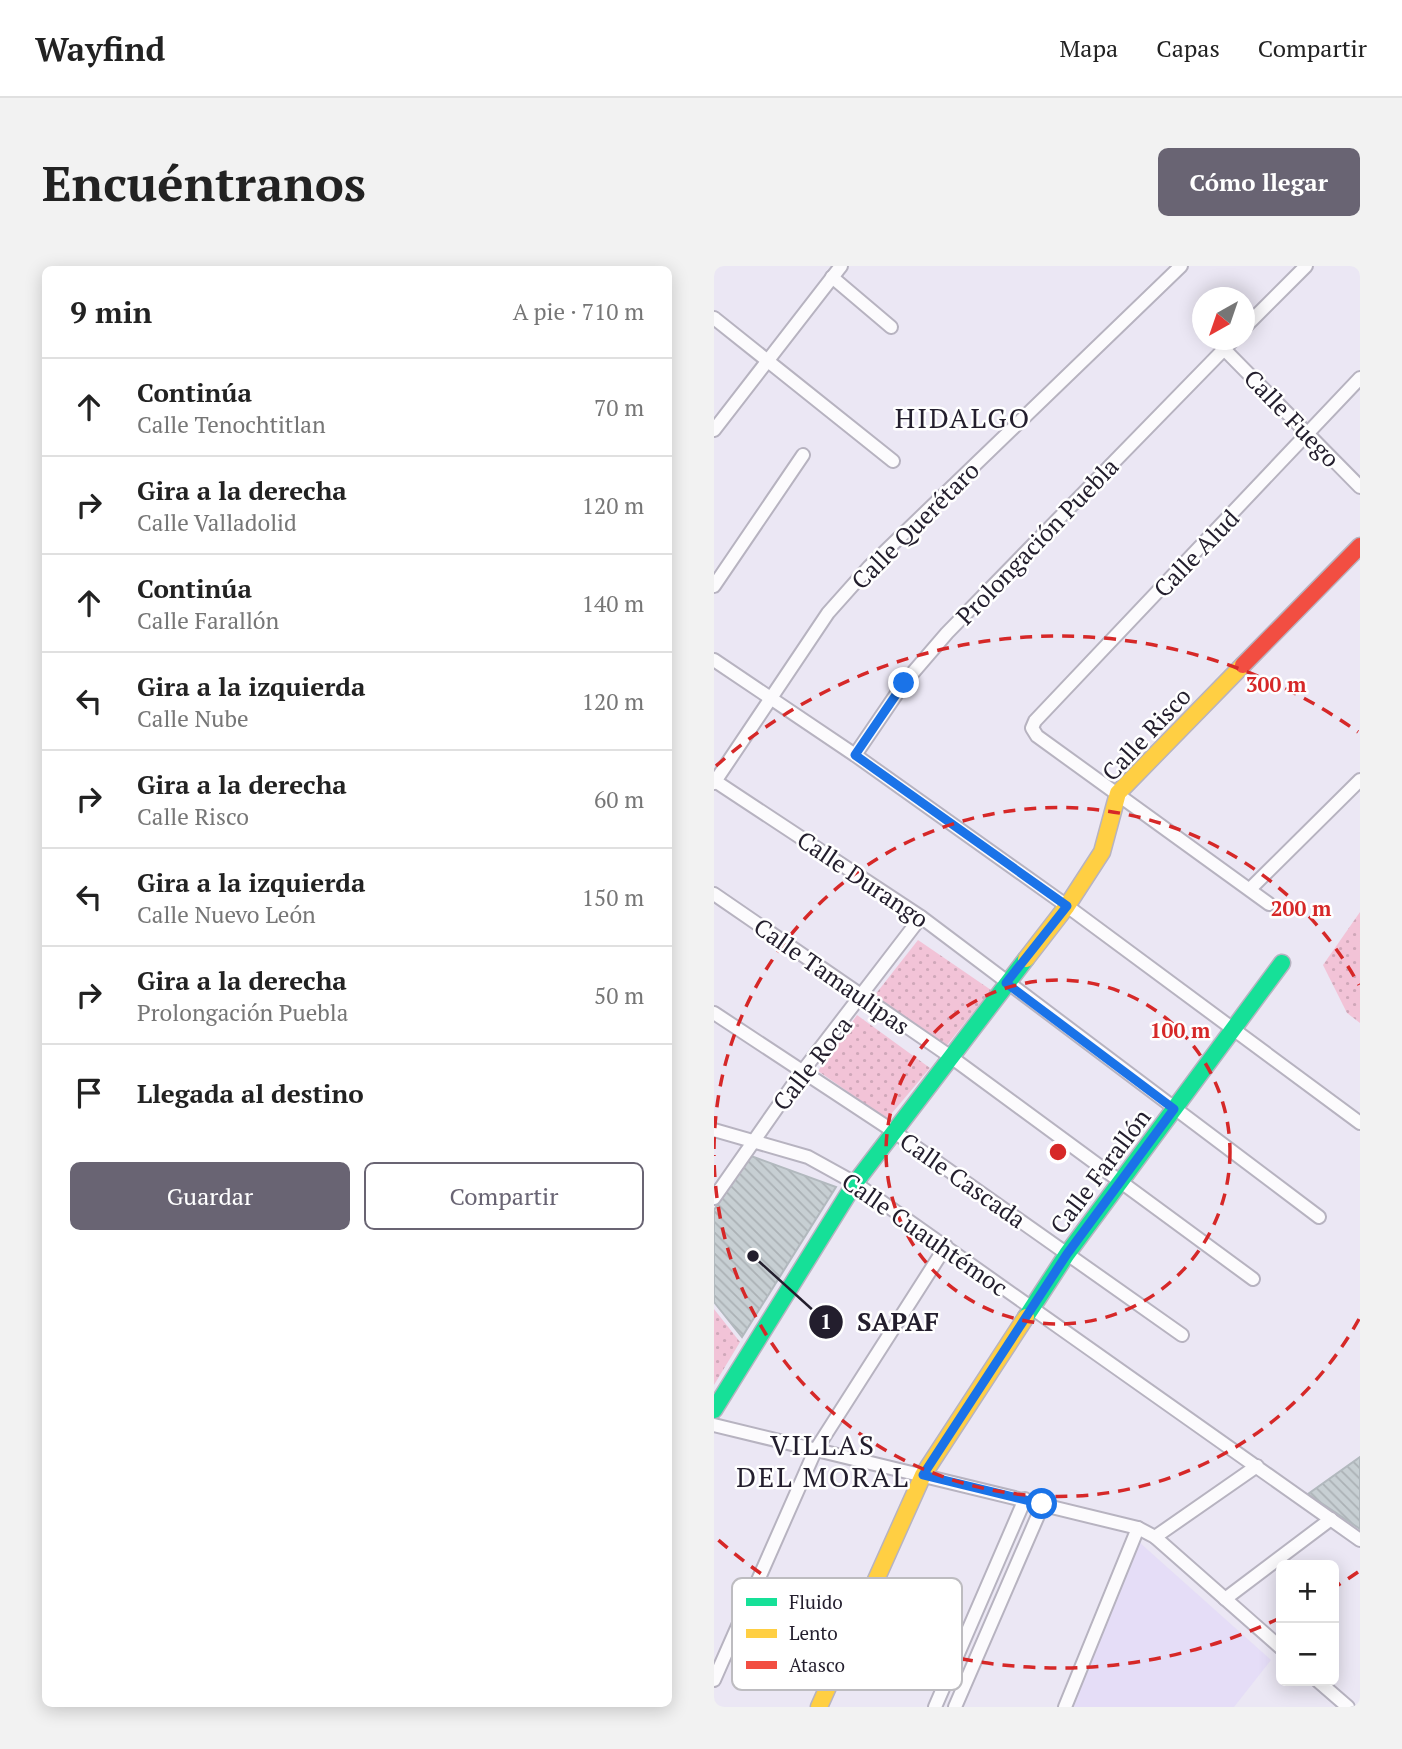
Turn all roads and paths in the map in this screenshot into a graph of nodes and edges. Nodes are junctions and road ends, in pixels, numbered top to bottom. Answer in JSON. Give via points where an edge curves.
{"nodes":[{"id":1,"x":841,"y":266,"type":"edge"},
{"id":2,"x":1181,"y":266,"type":"edge"},
{"id":3,"x":1306,"y":266,"type":"edge"},
{"id":4,"x":832,"y":278,"type":"junction"},
{"id":5,"x":1255,"y":317,"type":"edge"},
{"id":6,"x":714,"y":318,"type":"edge"},
{"id":7,"x":891,"y":327,"type":"dead end"},
{"id":8,"x":1223,"y":350,"type":"edge"},
{"id":9,"x":1234,"y":350,"type":"edge"},
{"id":10,"x":768,"y":358,"type":"junction"},
{"id":11,"x":1360,"y":378,"type":"edge"},
{"id":12,"x":714,"y":430,"type":"edge"},
{"id":13,"x":1308,"y":436,"type":"junction"},
{"id":14,"x":803,"y":456,"type":"dead end"},
{"id":15,"x":893,"y":461,"type":"dead end"},
{"id":16,"x":1360,"y":487,"type":"edge"},
{"id":17,"x":1360,"y":545,"type":"edge"},
{"id":18,"x":714,"y":586,"type":"edge"},
{"id":19,"x":714,"y":660,"type":"edge"},
{"id":20,"x":769,"y":698,"type":"junction"},
{"id":21,"x":855,"y":755,"type":"junction"},
{"id":22,"x":1360,"y":780,"type":"edge"},
{"id":23,"x":715,"y":782,"type":"edge"},
{"id":24,"x":1118,"y":793,"type":"junction"},
{"id":25,"x":1250,"y":889,"type":"junction"},
{"id":26,"x":714,"y":894,"type":"edge"},
{"id":27,"x":1269,"y":904,"type":"dead end"},
{"id":28,"x":1067,"y":906,"type":"junction"},
{"id":29,"x":921,"y":917,"type":"junction"},
{"id":30,"x":1282,"y":963,"type":"dead end"},
{"id":31,"x":1006,"y":983,"type":"junction"},
{"id":32,"x":863,"y":998,"type":"junction"},
{"id":33,"x":714,"y":1013,"type":"edge"},
{"id":34,"x":1232,"y":1029,"type":"junction"},
{"id":35,"x":951,"y":1057,"type":"junction"},
{"id":36,"x":802,"y":1073,"type":"junction"},
{"id":37,"x":1174,"y":1109,"type":"junction"},
{"id":38,"x":1360,"y":1123,"type":"edge"},
{"id":39,"x":714,"y":1130,"type":"edge"},
{"id":40,"x":893,"y":1131,"type":"junction"},
{"id":41,"x":752,"y":1142,"type":"junction"},
{"id":42,"x":1122,"y":1181,"type":"junction"},
{"id":43,"x":855,"y":1183,"type":"junction"},
{"id":44,"x":714,"y":1198,"type":"edge"},
{"id":45,"x":1319,"y":1217,"type":"dead end"},
{"id":46,"x":946,"y":1246,"type":"junction"},
{"id":47,"x":1067,"y":1254,"type":"junction"},
{"id":48,"x":1253,"y":1279,"type":"dead end"},
{"id":49,"x":1030,"y":1308,"type":"junction"},
{"id":50,"x":1182,"y":1335,"type":"dead end"},
{"id":51,"x":714,"y":1410,"type":"edge"},
{"id":52,"x":714,"y":1425,"type":"edge"},
{"id":53,"x":815,"y":1451,"type":"junction"},
{"id":54,"x":1257,"y":1466,"type":"junction"},
{"id":55,"x":923,"y":1475,"type":"junction"},
{"id":56,"x":1026,"y":1499,"type":"junction"},
{"id":57,"x":1042,"y":1504,"type":"junction"},
{"id":58,"x":1331,"y":1519,"type":"junction"},
{"id":59,"x":1138,"y":1528,"type":"junction"},
{"id":60,"x":1155,"y":1536,"type":"junction"},
{"id":61,"x":1360,"y":1540,"type":"edge"},
{"id":62,"x":759,"y":1578,"type":"edge"},
{"id":63,"x":877,"y":1578,"type":"edge"},
{"id":64,"x":1225,"y":1600,"type":"junction"},
{"id":65,"x":732,"y":1639,"type":"edge"},
{"id":66,"x":1276,"y":1644,"type":"edge"},
{"id":67,"x":962,"y":1645,"type":"edge"},
{"id":68,"x":714,"y":1680,"type":"edge"},
{"id":69,"x":1324,"y":1686,"type":"edge"},
{"id":70,"x":827,"y":1690,"type":"edge"},
{"id":71,"x":942,"y":1690,"type":"edge"},
{"id":72,"x":819,"y":1707,"type":"edge"},
{"id":73,"x":935,"y":1707,"type":"edge"},
{"id":74,"x":955,"y":1707,"type":"edge"},
{"id":75,"x":1065,"y":1707,"type":"edge"},
{"id":76,"x":1348,"y":1707,"type":"edge"}],
"edges":[{"from":1,"to":4,"type":"street"},
{"from":2,"to":20,"type":"street","name":"Calle Querétaro","via":[[869,567],[828,613]]},
{"from":3,"to":5,"type":"street"},
{"from":4,"to":7,"type":"street"},
{"from":4,"to":10,"type":"street"},
{"from":6,"to":10,"type":"street"},
{"from":8,"to":21,"type":"street","name":"Prolongación Puebla","via":[[947,633],[904,683]]},
{"from":9,"to":13,"type":"street","name":"Calle Fuego"},
{"from":10,"to":12,"type":"street"},
{"from":10,"to":15,"type":"street"},
{"from":11,"to":13,"type":"street","name":"Calle Alud"},
{"from":13,"to":16,"type":"street","name":"Calle Fuego"},
{"from":13,"to":24,"type":"street","name":"Calle Alud","via":[[1035,721],[1032,728],[1037,736]]},
{"from":14,"to":18,"type":"street"},
{"from":17,"to":24,"type":"street","name":"Calle Risco"},
{"from":19,"to":20,"type":"street"},
{"from":20,"to":21,"type":"street"},
{"from":20,"to":23,"type":"street","name":"Calle Querétaro"},
{"from":21,"to":28,"type":"street"},
{"from":22,"to":25,"type":"street"},
{"from":23,"to":29,"type":"street","name":"Calle Durango"},
{"from":24,"to":25,"type":"street"},
{"from":24,"to":28,"type":"street","name":"Calle Risco","via":[[1102,852]]},
{"from":25,"to":27,"type":"street"},
{"from":26,"to":32,"type":"street","name":"Calle Tamaulipas"},
{"from":28,"to":31,"type":"street","name":"Calle Risco"},
{"from":28,"to":34,"type":"street"},
{"from":29,"to":31,"type":"street","name":"Calle Durango"},
{"from":29,"to":32,"type":"street","name":"Calle Roca"},
{"from":30,"to":34,"type":"street","name":"Calle Farallón"},
{"from":31,"to":35,"type":"street","name":"Calle Risco"},
{"from":31,"to":37,"type":"street","name":"Calle Durango"},
{"from":32,"to":35,"type":"street","name":"Calle Tamaulipas"},
{"from":32,"to":36,"type":"street","name":"Calle Roca"},
{"from":33,"to":36,"type":"street","name":"Calle Cascada"},
{"from":34,"to":37,"type":"street","name":"Calle Farallón"},
{"from":34,"to":38,"type":"street"},
{"from":35,"to":40,"type":"street","name":"Calle Risco"},
{"from":35,"to":42,"type":"street","name":"Calle Tamaulipas"},
{"from":36,"to":40,"type":"street","name":"Calle Cascada"},
{"from":36,"to":41,"type":"street","name":"Calle Roca"},
{"from":37,"to":42,"type":"street","name":"Calle Farallón"},
{"from":37,"to":45,"type":"street","name":"Calle Durango"},
{"from":39,"to":41,"type":"street","name":"Calle Cuauhtémoc"},
{"from":40,"to":43,"type":"street","name":"Calle Risco"},
{"from":40,"to":47,"type":"street","name":"Calle Cascada"},
{"from":41,"to":43,"type":"street","name":"Calle Cuauhtémoc","via":[[808,1157]]},
{"from":41,"to":44,"type":"street","name":"Calle Roca"},
{"from":42,"to":47,"type":"street","name":"Calle Farallón"},
{"from":42,"to":48,"type":"street","name":"Calle Tamaulipas"},
{"from":43,"to":46,"type":"street","name":"Calle Cuauhtémoc"},
{"from":43,"to":51,"type":"street","name":"Calle Risco"},
{"from":46,"to":49,"type":"street","name":"Calle Cuauhtémoc"},
{"from":46,"to":53,"type":"street"},
{"from":47,"to":49,"type":"street","name":"Calle Farallón"},
{"from":47,"to":50,"type":"street","name":"Calle Cascada"},
{"from":49,"to":54,"type":"street","name":"Calle Cuauhtémoc"},
{"from":49,"to":55,"type":"street","name":"Calle Farallón"},
{"from":52,"to":53,"type":"street"},
{"from":53,"to":55,"type":"street"},
{"from":53,"to":62,"type":"street"},
{"from":54,"to":58,"type":"street","name":"Calle Cuauhtémoc"},
{"from":54,"to":60,"type":"street"},
{"from":55,"to":56,"type":"street"},
{"from":55,"to":63,"type":"street","name":"Calle Farallón"},
{"from":56,"to":57,"type":"street"},
{"from":56,"to":67,"type":"street"},
{"from":57,"to":59,"type":"street"},
{"from":57,"to":74,"type":"street"},
{"from":58,"to":61,"type":"street","name":"Calle Cuauhtémoc"},
{"from":58,"to":64,"type":"street"},
{"from":59,"to":60,"type":"street"},
{"from":59,"to":75,"type":"street"},
{"from":60,"to":64,"type":"street"},
{"from":64,"to":66,"type":"street"},
{"from":65,"to":68,"type":"street"},
{"from":69,"to":76,"type":"street"},
{"from":70,"to":72,"type":"street","name":"Calle Farallón"},
{"from":71,"to":73,"type":"street"}]}
